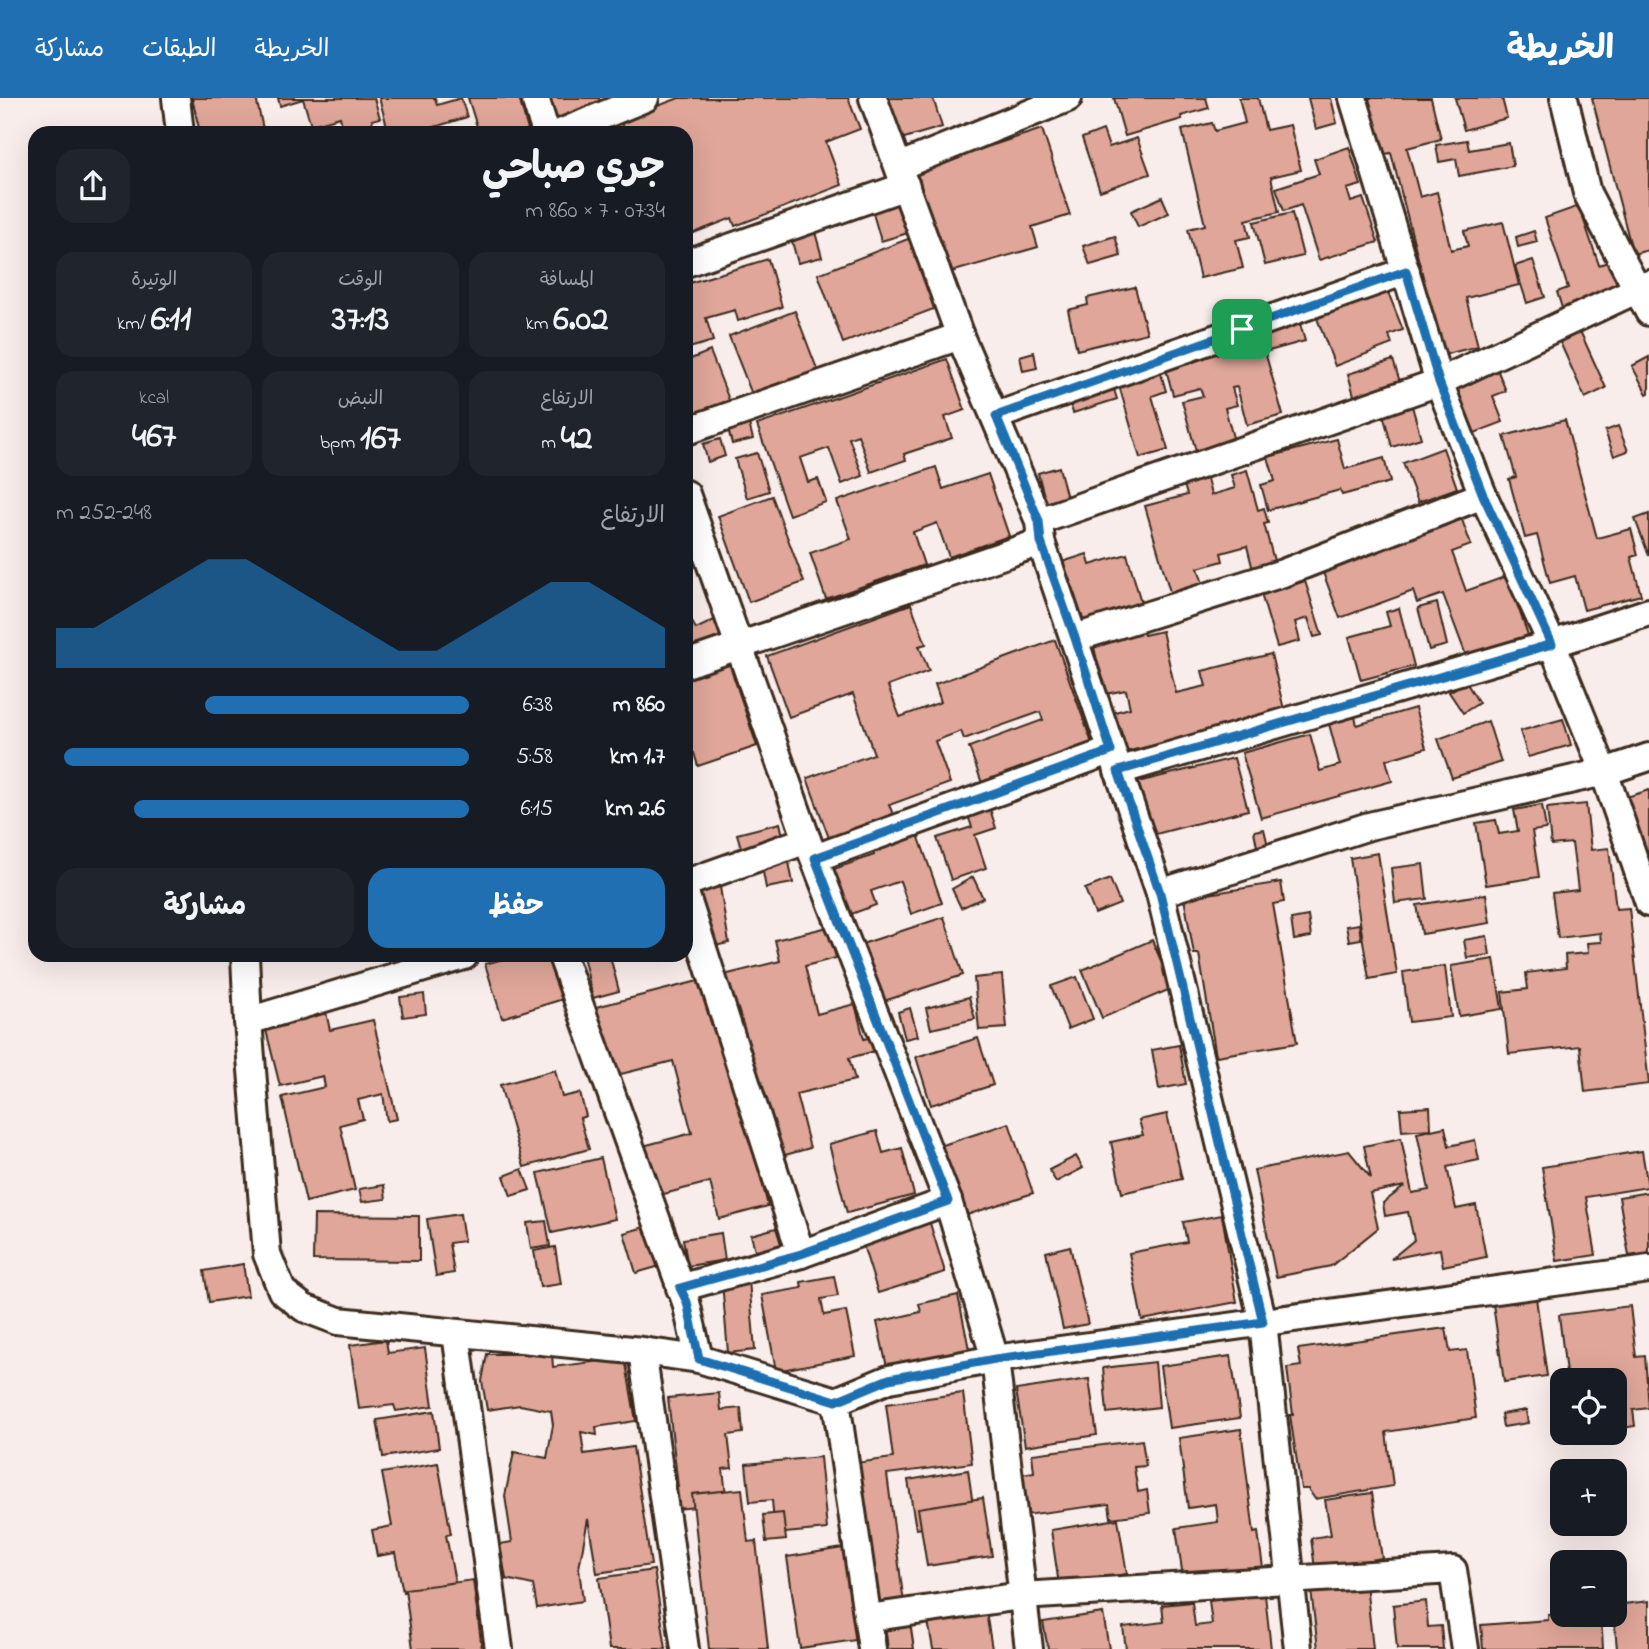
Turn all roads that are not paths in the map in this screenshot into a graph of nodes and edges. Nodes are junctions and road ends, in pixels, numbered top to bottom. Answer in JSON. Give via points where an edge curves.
{"nodes":[{"id":1,"x":176,"y":98,"type":"edge"},
{"id":2,"x":535,"y":98,"type":"edge"},
{"id":3,"x":645,"y":98,"type":"edge"},
{"id":4,"x":873,"y":98,"type":"edge"},
{"id":5,"x":1069,"y":98,"type":"edge"},
{"id":6,"x":1353,"y":98,"type":"edge"},
{"id":7,"x":1564,"y":98,"type":"edge"},
{"id":8,"x":179,"y":126,"type":"edge"},
{"id":9,"x":544,"y":126,"type":"edge"},
{"id":10,"x":577,"y":126,"type":"edge"},
{"id":11,"x":903,"y":176,"type":"junction"},
{"id":12,"x":693,"y":260,"type":"edge"},
{"id":13,"x":1406,"y":271,"type":"junction"},
{"id":14,"x":1645,"y":295,"type":"edge"},
{"id":15,"x":960,"y":336,"type":"junction"},
{"id":16,"x":1439,"y":382,"type":"junction"},
{"id":17,"x":996,"y":416,"type":"junction"},
{"id":18,"x":693,"y":429,"type":"edge"},
{"id":19,"x":1483,"y":495,"type":"junction"},
{"id":20,"x":693,"y":514,"type":"edge"},
{"id":21,"x":1040,"y":532,"type":"junction"},
{"id":22,"x":1649,"y":612,"type":"edge"},
{"id":23,"x":1075,"y":638,"type":"junction"},
{"id":24,"x":1552,"y":644,"type":"junction"},
{"id":25,"x":739,"y":646,"type":"junction"},
{"id":26,"x":693,"y":662,"type":"edge"},
{"id":27,"x":1649,"y":757,"type":"edge"},
{"id":28,"x":1114,"y":761,"type":"junction"},
{"id":29,"x":1604,"y":772,"type":"junction"},
{"id":30,"x":811,"y":849,"type":"junction"},
{"id":31,"x":693,"y":881,"type":"edge"},
{"id":32,"x":1160,"y":893,"type":"junction"},
{"id":33,"x":1649,"y":903,"type":"edge"},
{"id":34,"x":693,"y":918,"type":"edge"},
{"id":35,"x":245,"y":962,"type":"edge"},
{"id":36,"x":444,"y":962,"type":"edge"},
{"id":37,"x":564,"y":962,"type":"edge"},
{"id":38,"x":248,"y":1021,"type":"junction"},
{"id":39,"x":948,"y":1201,"type":"junction"},
{"id":40,"x":801,"y":1254,"type":"junction"},
{"id":41,"x":1649,"y":1269,"type":"edge"},
{"id":42,"x":680,"y":1288,"type":"junction"},
{"id":43,"x":1263,"y":1322,"type":"junction"},
{"id":44,"x":456,"y":1333,"type":"junction"},
{"id":45,"x":642,"y":1351,"type":"junction"},
{"id":46,"x":699,"y":1359,"type":"junction"},
{"id":47,"x":995,"y":1359,"type":"junction"},
{"id":48,"x":836,"y":1401,"type":"junction"},
{"id":49,"x":1290,"y":1579,"type":"junction"},
{"id":50,"x":1021,"y":1596,"type":"junction"},
{"id":51,"x":868,"y":1618,"type":"junction"},
{"id":52,"x":499,"y":1649,"type":"edge"},
{"id":53,"x":685,"y":1649,"type":"edge"},
{"id":54,"x":872,"y":1649,"type":"edge"},
{"id":55,"x":1029,"y":1649,"type":"edge"},
{"id":56,"x":1298,"y":1649,"type":"edge"},
{"id":57,"x":1465,"y":1649,"type":"edge"}],
"edges":[{"from":1,"to":8,"type":"street"},
{"from":2,"to":9,"type":"street"},
{"from":3,"to":10,"type":"street"},
{"from":4,"to":11,"type":"street"},
{"from":5,"to":11,"type":"street"},
{"from":6,"to":13,"type":"street"},
{"from":7,"to":14,"type":"street","via":[[1587,193]]},
{"from":11,"to":12,"type":"street"},
{"from":11,"to":15,"type":"street"},
{"from":13,"to":16,"type":"street"},
{"from":13,"to":17,"type":"street"},
{"from":14,"to":16,"type":"street"},
{"from":15,"to":17,"type":"street"},
{"from":15,"to":18,"type":"street"},
{"from":16,"to":19,"type":"street"},
{"from":16,"to":21,"type":"street"},
{"from":17,"to":21,"type":"street"},
{"from":19,"to":23,"type":"street","via":[[1283,573]]},
{"from":19,"to":24,"type":"street"},
{"from":20,"to":25,"type":"street"},
{"from":21,"to":23,"type":"street"},
{"from":21,"to":25,"type":"street"},
{"from":22,"to":24,"type":"street"},
{"from":23,"to":28,"type":"street"},
{"from":24,"to":28,"type":"street"},
{"from":24,"to":29,"type":"street"},
{"from":25,"to":26,"type":"street"},
{"from":25,"to":30,"type":"street"},
{"from":27,"to":29,"type":"street"},
{"from":28,"to":30,"type":"street"},
{"from":28,"to":32,"type":"street"},
{"from":29,"to":32,"type":"street","via":[[1368,826]]},
{"from":29,"to":33,"type":"street"},
{"from":30,"to":31,"type":"street"},
{"from":30,"to":39,"type":"street"},
{"from":32,"to":43,"type":"street"},
{"from":34,"to":40,"type":"street"},
{"from":35,"to":38,"type":"street"},
{"from":36,"to":38,"type":"street"},
{"from":37,"to":42,"type":"street"},
{"from":38,"to":44,"type":"street","via":[[267,1254],[282,1292],[304,1308],[338,1321]]},
{"from":39,"to":40,"type":"street"},
{"from":39,"to":47,"type":"street"},
{"from":40,"to":42,"type":"street"},
{"from":41,"to":43,"type":"street"},
{"from":42,"to":46,"type":"street"},
{"from":43,"to":47,"type":"street"},
{"from":43,"to":49,"type":"street"},
{"from":44,"to":45,"type":"street"},
{"from":44,"to":52,"type":"street"},
{"from":45,"to":46,"type":"street"},
{"from":45,"to":53,"type":"street"},
{"from":46,"to":48,"type":"street"},
{"from":47,"to":48,"type":"street","via":[[889,1379]]},
{"from":47,"to":50,"type":"street"},
{"from":48,"to":51,"type":"street"},
{"from":49,"to":50,"type":"street"},
{"from":49,"to":56,"type":"street"},
{"from":49,"to":57,"type":"street","via":[[1453,1570]]},
{"from":50,"to":51,"type":"street"},
{"from":50,"to":55,"type":"street"},
{"from":51,"to":54,"type":"street"}]}
